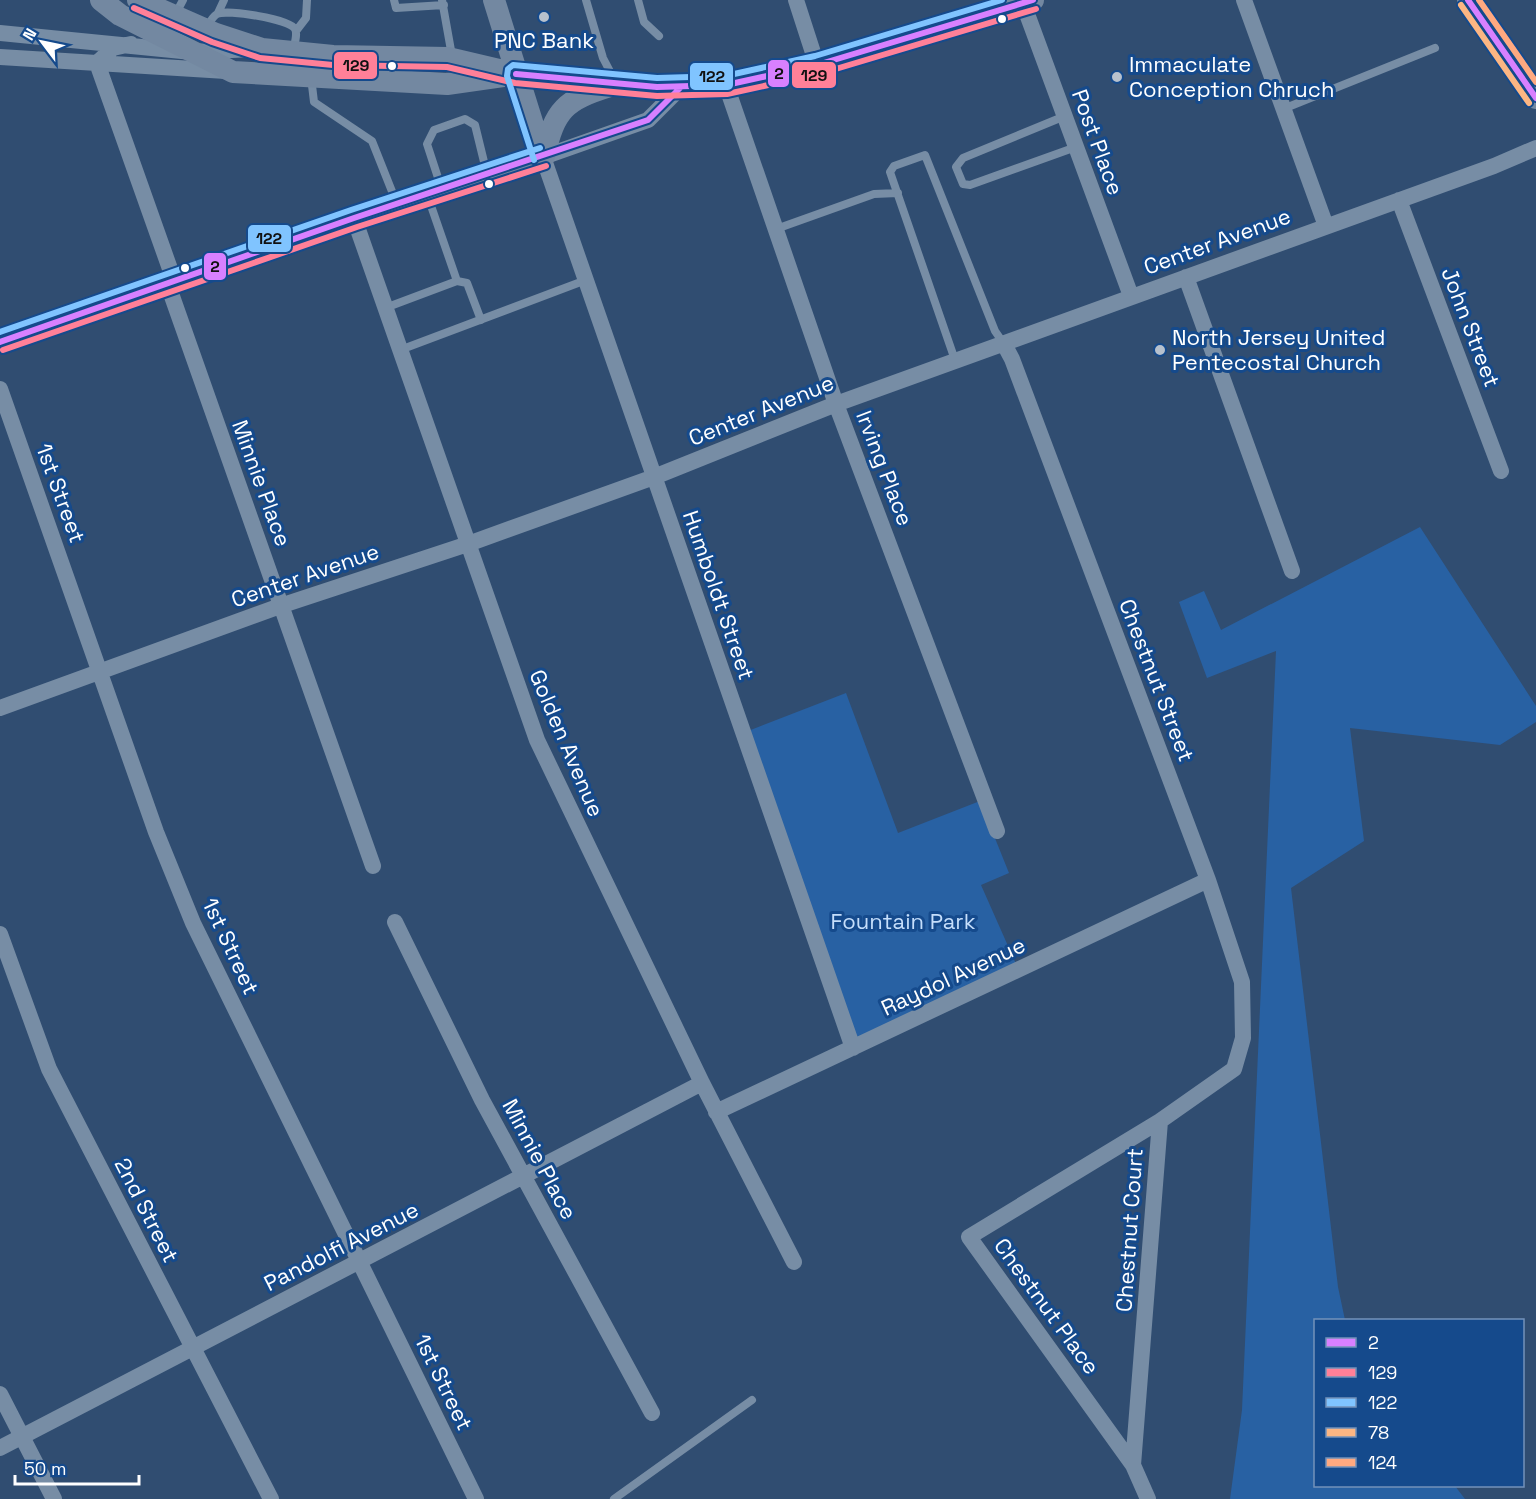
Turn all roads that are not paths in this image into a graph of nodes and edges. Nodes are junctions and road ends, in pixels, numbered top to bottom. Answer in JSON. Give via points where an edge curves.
{"nodes":[{"id":1,"x":101,"y":0,"type":"edge"},
{"id":2,"x":138,"y":0,"type":"edge"},
{"id":3,"x":224,"y":0,"type":"edge"},
{"id":4,"x":307,"y":0,"type":"edge"},
{"id":5,"x":494,"y":0,"type":"edge"},
{"id":6,"x":586,"y":0,"type":"edge"},
{"id":7,"x":638,"y":0,"type":"edge"},
{"id":8,"x":796,"y":0,"type":"edge"},
{"id":9,"x":1244,"y":0,"type":"edge"},
{"id":10,"x":1468,"y":0,"type":"edge"},
{"id":11,"x":1028,"y":2,"type":"edge"},
{"id":12,"x":443,"y":3,"type":"edge"},
{"id":13,"x":395,"y":4,"type":"edge"},
{"id":14,"x":179,"y":8,"type":"edge"},
{"id":15,"x":212,"y":22,"type":"junction"},
{"id":16,"x":0,"y":33,"type":"edge"},
{"id":17,"x":659,"y":36,"type":"dead end"},
{"id":18,"x":294,"y":42,"type":"junction"},
{"id":19,"x":131,"y":44,"type":"junction"},
{"id":20,"x":1435,"y":48,"type":"dead end"},
{"id":21,"x":262,"y":49,"type":"junction"},
{"id":22,"x":192,"y":52,"type":"junction"},
{"id":23,"x":333,"y":56,"type":"junction"},
{"id":24,"x":0,"y":57,"type":"edge"},
{"id":25,"x":452,"y":59,"type":"junction"},
{"id":26,"x":97,"y":63,"type":"junction"},
{"id":27,"x":817,"y":65,"type":"junction"},
{"id":28,"x":233,"y":72,"type":"junction"},
{"id":29,"x":516,"y":74,"type":"junction"},
{"id":30,"x":311,"y":77,"type":"junction"},
{"id":31,"x":616,"y":84,"type":"junction"},
{"id":32,"x":726,"y":85,"type":"junction"},
{"id":33,"x":681,"y":87,"type":"junction"},
{"id":34,"x":1536,"y":98,"type":"edge"},
{"id":35,"x":1283,"y":109,"type":"junction"},
{"id":36,"x":1065,"y":116,"type":"junction"},
{"id":37,"x":1076,"y":147,"type":"junction"},
{"id":38,"x":1536,"y":148,"type":"edge"},
{"id":39,"x":543,"y":157,"type":"junction"},
{"id":40,"x":488,"y":175,"type":"junction"},
{"id":41,"x":434,"y":193,"type":"junction"},
{"id":42,"x":898,"y":193,"type":"junction"},
{"id":43,"x":1399,"y":200,"type":"junction"},
{"id":44,"x":397,"y":205,"type":"junction"},
{"id":45,"x":354,"y":218,"type":"junction"},
{"id":46,"x":1326,"y":226,"type":"junction"},
{"id":47,"x":776,"y":229,"type":"junction"},
{"id":48,"x":1186,"y":277,"type":"junction"},
{"id":49,"x":586,"y":280,"type":"junction"},
{"id":50,"x":457,"y":281,"type":"junction"},
{"id":51,"x":172,"y":284,"type":"junction"},
{"id":52,"x":1131,"y":296,"type":"junction"},
{"id":53,"x":385,"y":308,"type":"junction"},
{"id":54,"x":481,"y":320,"type":"junction"},
{"id":55,"x":0,"y":342,"type":"edge"},
{"id":56,"x":1004,"y":344,"type":"junction"},
{"id":57,"x":400,"y":350,"type":"junction"},
{"id":58,"x":956,"y":360,"type":"junction"},
{"id":59,"x":0,"y":389,"type":"edge"},
{"id":60,"x":836,"y":404,"type":"junction"},
{"id":61,"x":1501,"y":471,"type":"dead end"},
{"id":62,"x":654,"y":477,"type":"junction"},
{"id":63,"x":468,"y":544,"type":"junction"},
{"id":64,"x":1292,"y":571,"type":"dead end"},
{"id":65,"x":283,"y":605,"type":"junction"},
{"id":66,"x":101,"y":672,"type":"junction"},
{"id":67,"x":0,"y":708,"type":"edge"},
{"id":68,"x":997,"y":831,"type":"dead end"},
{"id":69,"x":373,"y":866,"type":"dead end"},
{"id":70,"x":1208,"y":880,"type":"junction"},
{"id":71,"x":395,"y":922,"type":"dead end"},
{"id":72,"x":0,"y":934,"type":"edge"},
{"id":73,"x":1243,"y":1038,"type":"joint"},
{"id":74,"x":852,"y":1048,"type":"junction"},
{"id":75,"x":702,"y":1083,"type":"junction"},
{"id":76,"x":716,"y":1112,"type":"junction"},
{"id":77,"x":1160,"y":1121,"type":"junction"},
{"id":78,"x":524,"y":1176,"type":"junction"},
{"id":79,"x":359,"y":1261,"type":"junction"},
{"id":80,"x":794,"y":1262,"type":"dead end"},
{"id":81,"x":193,"y":1348,"type":"junction"},
{"id":82,"x":0,"y":1394,"type":"edge"},
{"id":83,"x":752,"y":1400,"type":"dead end"},
{"id":84,"x":652,"y":1413,"type":"dead end"},
{"id":85,"x":22,"y":1437,"type":"junction"},
{"id":86,"x":0,"y":1448,"type":"edge"},
{"id":87,"x":1133,"y":1465,"type":"junction"},
{"id":88,"x":54,"y":1499,"type":"edge"},
{"id":89,"x":271,"y":1499,"type":"edge"},
{"id":90,"x":476,"y":1499,"type":"edge"},
{"id":91,"x":614,"y":1499,"type":"edge"},
{"id":92,"x":1148,"y":1499,"type":"edge"}],
"edges":[{"from":1,"to":22,"type":"main road","via":[[120,15]]},
{"from":2,"to":14,"type":"main road"},
{"from":3,"to":15,"type":"lane"},
{"from":4,"to":18,"type":"lane","via":[[306,18]]},
{"from":5,"to":29,"type":"main road"},
{"from":6,"to":31,"type":"lane","via":[[603,58]]},
{"from":7,"to":17,"type":"lane","via":[[644,22]]},
{"from":8,"to":27,"type":"street"},
{"from":9,"to":35,"type":"street"},
{"from":10,"to":34,"type":"main road"},
{"from":11,"to":27,"type":"main road"},
{"from":11,"to":36,"type":"street","name":"Post Place"},
{"from":12,"to":13,"type":"lane"},
{"from":12,"to":25,"type":"lane"},
{"from":14,"to":15,"type":"main road"},
{"from":15,"to":18,"type":"lane","via":[[226,12],[280,20],[293,26]]},
{"from":15,"to":21,"type":"main road"},
{"from":16,"to":19,"type":"street"},
{"from":18,"to":21,"type":"main road"},
{"from":18,"to":23,"type":"main road"},
{"from":19,"to":22,"type":"street"},
{"from":19,"to":26,"type":"street","via":[[113,48]]},
{"from":20,"to":35,"type":"lane"},
{"from":21,"to":22,"type":"street"},
{"from":22,"to":28,"type":"main road"},
{"from":23,"to":25,"type":"main road"},
{"from":23,"to":30,"type":"main road"},
{"from":24,"to":26,"type":"street"},
{"from":25,"to":29,"type":"main road"},
{"from":26,"to":28,"type":"street"},
{"from":26,"to":51,"type":"street","name":"Minnie Place"},
{"from":27,"to":32,"type":"main road"},
{"from":28,"to":30,"type":"main road"},
{"from":29,"to":30,"type":"main road","via":[[447,84]]},
{"from":29,"to":31,"type":"main road"},
{"from":29,"to":39,"type":"main road"},
{"from":30,"to":44,"type":"lane","via":[[314,102],[372,141]]},
{"from":31,"to":33,"type":"main road"},
{"from":31,"to":39,"type":"main road","via":[[586,93],[566,105],[550,128]]},
{"from":32,"to":33,"type":"main road"},
{"from":32,"to":47,"type":"street","name":"Irving Place"},
{"from":33,"to":39,"type":"street","via":[[648,120]]},
{"from":35,"to":46,"type":"street"},
{"from":36,"to":37,"type":"street","name":"Post Place"},
{"from":36,"to":37,"type":"lane","via":[[963,158],[956,167],[957,174],[963,184],[970,185]]},
{"from":37,"to":52,"type":"street","name":"Post Place"},
{"from":38,"to":43,"type":"street","name":"Center Avenue"},
{"from":39,"to":40,"type":"main road"},
{"from":39,"to":49,"type":"street","name":"Humboldt Street"},
{"from":40,"to":41,"type":"main road"},
{"from":40,"to":41,"type":"lane","via":[[475,125],[465,119],[434,130],[427,144]]},
{"from":41,"to":44,"type":"main road"},
{"from":41,"to":50,"type":"lane"},
{"from":42,"to":47,"type":"lane","via":[[874,194]]},
{"from":42,"to":56,"type":"lane","via":[[890,172],[894,166],[925,155],[995,331]]},
{"from":42,"to":58,"type":"lane"},
{"from":43,"to":46,"type":"street","name":"Center Avenue"},
{"from":43,"to":61,"type":"street","name":"John Street"},
{"from":44,"to":45,"type":"main road"},
{"from":45,"to":51,"type":"main road"},
{"from":45,"to":53,"type":"street","name":"Golden Avenue"},
{"from":46,"to":48,"type":"street","name":"Center Avenue"},
{"from":47,"to":60,"type":"street","name":"Irving Place"},
{"from":48,"to":52,"type":"street","name":"Center Avenue"},
{"from":48,"to":64,"type":"street"},
{"from":49,"to":54,"type":"lane"},
{"from":49,"to":62,"type":"street","name":"Humboldt Street"},
{"from":50,"to":53,"type":"lane"},
{"from":50,"to":54,"type":"lane","via":[[467,283]]},
{"from":51,"to":55,"type":"main road"},
{"from":51,"to":65,"type":"street","name":"Minnie Place"},
{"from":52,"to":56,"type":"street","name":"Center Avenue"},
{"from":53,"to":57,"type":"street","name":"Golden Avenue"},
{"from":54,"to":57,"type":"lane"},
{"from":56,"to":58,"type":"street","name":"Center Avenue"},
{"from":56,"to":70,"type":"street","name":"Chestnut Street"},
{"from":57,"to":63,"type":"street","name":"Golden Avenue"},
{"from":58,"to":60,"type":"street","name":"Center Avenue"},
{"from":59,"to":66,"type":"street","name":"1st Street"},
{"from":60,"to":62,"type":"street","name":"Center Avenue"},
{"from":60,"to":68,"type":"street","name":"Irving Place"},
{"from":62,"to":63,"type":"street","name":"Center Avenue"},
{"from":62,"to":74,"type":"street","name":"Humboldt Street"},
{"from":63,"to":65,"type":"street","name":"Center Avenue"},
{"from":63,"to":75,"type":"street","name":"Golden Avenue","via":[[537,740]]},
{"from":65,"to":66,"type":"street","name":"Center Avenue"},
{"from":65,"to":69,"type":"street","name":"Minnie Place"},
{"from":66,"to":67,"type":"street","name":"Center Avenue"},
{"from":66,"to":79,"type":"street","name":"1st Street","via":[[156,832],[193,923]]},
{"from":70,"to":73,"type":"street","name":"Chestnut Street","via":[[1242,982]]},
{"from":70,"to":74,"type":"street","name":"Raydol Avenue"},
{"from":71,"to":78,"type":"street","name":"Minnie Place","via":[[482,1100]]},
{"from":72,"to":81,"type":"street","name":"2nd Street","via":[[49,1070]]},
{"from":73,"to":77,"type":"street","name":"Chestnut Court","via":[[1234,1069]]},
{"from":74,"to":76,"type":"street","name":"Raydol Avenue"},
{"from":75,"to":76,"type":"street","name":"Golden Avenue"},
{"from":75,"to":78,"type":"street","name":"Pandolfi Avenue"},
{"from":76,"to":80,"type":"street","name":"Golden Avenue"},
{"from":77,"to":87,"type":"street","name":"Chestnut Court"},
{"from":77,"to":87,"type":"street","name":"Chestnut Place","via":[[969,1237]]},
{"from":78,"to":79,"type":"street","name":"Pandolfi Avenue"},
{"from":78,"to":84,"type":"street","name":"Minnie Place"},
{"from":79,"to":81,"type":"street","name":"Pandolfi Avenue"},
{"from":79,"to":90,"type":"street","name":"1st Street"},
{"from":81,"to":85,"type":"street","name":"Pandolfi Avenue"},
{"from":81,"to":89,"type":"street","name":"2nd Street"},
{"from":82,"to":85,"type":"street"},
{"from":83,"to":91,"type":"lane"},
{"from":85,"to":86,"type":"street","name":"Pandolfi Avenue"},
{"from":85,"to":88,"type":"street"},
{"from":87,"to":92,"type":"street","name":"Chestnut Place"}]}
